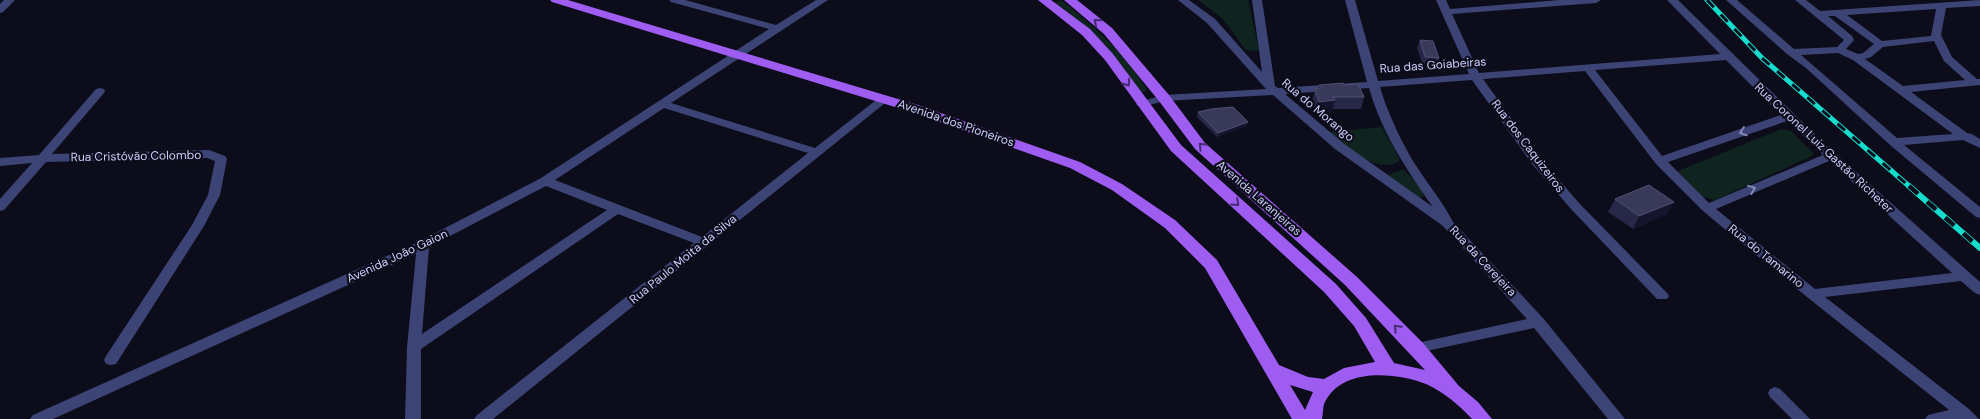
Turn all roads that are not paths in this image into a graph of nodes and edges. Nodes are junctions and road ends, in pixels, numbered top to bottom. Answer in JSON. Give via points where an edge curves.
{"nodes":[{"id":1,"x":10,"y":0,"type":"edge"},
{"id":2,"x":556,"y":0,"type":"edge"},
{"id":3,"x":674,"y":0,"type":"edge"},
{"id":4,"x":823,"y":0,"type":"edge"},
{"id":5,"x":1044,"y":0,"type":"edge"},
{"id":6,"x":1070,"y":0,"type":"edge"},
{"id":7,"x":1183,"y":0,"type":"edge"},
{"id":8,"x":1257,"y":0,"type":"edge"},
{"id":9,"x":1350,"y":0,"type":"edge"},
{"id":10,"x":1441,"y":0,"type":"edge"},
{"id":11,"x":1596,"y":0,"type":"edge"},
{"id":12,"x":1672,"y":0,"type":"edge"},
{"id":13,"x":1731,"y":0,"type":"edge"},
{"id":14,"x":1800,"y":0,"type":"edge"},
{"id":15,"x":1980,"y":3,"type":"edge"},
{"id":16,"x":1940,"y":6,"type":"junction"},
{"id":17,"x":0,"y":10,"type":"edge"},
{"id":18,"x":1446,"y":12,"type":"junction"},
{"id":19,"x":1838,"y":13,"type":"junction"},
{"id":20,"x":1818,"y":14,"type":"junction"},
{"id":21,"x":777,"y":28,"type":"junction"},
{"id":22,"x":1938,"y":38,"type":"junction"},
{"id":23,"x":1880,"y":44,"type":"junction"},
{"id":24,"x":1840,"y":50,"type":"junction"},
{"id":25,"x":1791,"y":52,"type":"junction"},
{"id":26,"x":736,"y":55,"type":"junction"},
{"id":27,"x":1727,"y":57,"type":"junction"},
{"id":28,"x":1857,"y":58,"type":"junction"},
{"id":29,"x":1588,"y":67,"type":"junction"},
{"id":30,"x":1475,"y":76,"type":"junction"},
{"id":31,"x":1977,"y":82,"type":"edge"},
{"id":32,"x":1372,"y":83,"type":"junction"},
{"id":33,"x":100,"y":90,"type":"dead end"},
{"id":34,"x":1272,"y":90,"type":"junction"},
{"id":35,"x":1900,"y":90,"type":"junction"},
{"id":36,"x":1164,"y":98,"type":"junction"},
{"id":37,"x":884,"y":99,"type":"junction"},
{"id":38,"x":663,"y":104,"type":"junction"},
{"id":39,"x":1142,"y":104,"type":"junction"},
{"id":40,"x":1789,"y":116,"type":"junction"},
{"id":41,"x":1980,"y":134,"type":"edge"},
{"id":42,"x":1964,"y":136,"type":"junction"},
{"id":43,"x":1894,"y":142,"type":"junction"},
{"id":44,"x":1980,"y":144,"type":"edge"},
{"id":45,"x":817,"y":152,"type":"junction"},
{"id":46,"x":1830,"y":156,"type":"junction"},
{"id":47,"x":41,"y":158,"type":"junction"},
{"id":48,"x":1660,"y":161,"type":"junction"},
{"id":49,"x":0,"y":162,"type":"edge"},
{"id":50,"x":545,"y":182,"type":"junction"},
{"id":51,"x":0,"y":206,"type":"edge"},
{"id":52,"x":1707,"y":208,"type":"junction"},
{"id":53,"x":1977,"y":208,"type":"edge"},
{"id":54,"x":617,"y":209,"type":"junction"},
{"id":55,"x":1448,"y":224,"type":"junction"},
{"id":56,"x":704,"y":242,"type":"junction"},
{"id":57,"x":424,"y":245,"type":"junction"},
{"id":58,"x":1963,"y":276,"type":"junction"},
{"id":59,"x":1980,"y":290,"type":"edge"},
{"id":60,"x":1812,"y":294,"type":"junction"},
{"id":61,"x":1662,"y":296,"type":"dead end"},
{"id":62,"x":1538,"y":322,"type":"junction"},
{"id":63,"x":414,"y":347,"type":"junction"},
{"id":64,"x":1417,"y":348,"type":"junction"},
{"id":65,"x":111,"y":360,"type":"dead end"},
{"id":66,"x":1388,"y":369,"type":"junction"},
{"id":67,"x":1272,"y":370,"type":"junction"},
{"id":68,"x":1327,"y":386,"type":"junction"},
{"id":69,"x":1452,"y":391,"type":"junction"},
{"id":70,"x":1775,"y":393,"type":"dead end"},
{"id":71,"x":1477,"y":413,"type":"edge"},
{"id":72,"x":1968,"y":416,"type":"edge"},
{"id":73,"x":38,"y":419,"type":"edge"},
{"id":74,"x":413,"y":419,"type":"edge"},
{"id":75,"x":482,"y":419,"type":"edge"},
{"id":76,"x":1301,"y":419,"type":"edge"},
{"id":77,"x":1313,"y":419,"type":"edge"},
{"id":78,"x":1488,"y":419,"type":"edge"},
{"id":79,"x":1617,"y":419,"type":"edge"},
{"id":80,"x":1802,"y":419,"type":"edge"},
{"id":81,"x":1933,"y":419,"type":"edge"}],
"edges":[{"from":1,"to":17,"type":"street"},
{"from":2,"to":26,"type":"main road","name":"Avenida dos Pioneiros"},
{"from":3,"to":21,"type":"street"},
{"from":4,"to":21,"type":"street","name":"Avenida João Gaion"},
{"from":5,"to":39,"type":"main road","name":"Avenida Laranjeiras","one_way":true,"via":[[1086,32],[1109,57]]},
{"from":36,"to":6,"type":"main road","name":"Avenida Laranjeiras","one_way":true,"via":[[1108,31]]},
{"from":7,"to":34,"type":"street","name":"Rua do Morango","via":[[1211,21]]},
{"from":8,"to":34,"type":"street"},
{"from":9,"to":32,"type":"street","name":"Rua da Cerejeira"},
{"from":10,"to":18,"type":"street","name":"Rua dos Caquizeiros"},
{"from":11,"to":18,"type":"street"},
{"from":12,"to":27,"type":"street","name":"Rua Coronel Luiz Gastão Richeter"},
{"from":13,"to":25,"type":"street"},
{"from":14,"to":20,"type":"street"},
{"from":15,"to":16,"type":"street"},
{"from":16,"to":19,"type":"street"},
{"from":16,"to":22,"type":"street"},
{"from":18,"to":30,"type":"street","name":"Rua dos Caquizeiros"},
{"from":19,"to":20,"type":"street"},
{"from":19,"to":23,"type":"street"},
{"from":20,"to":24,"type":"street","via":[[1847,36],[1849,40]]},
{"from":21,"to":26,"type":"street","name":"Avenida João Gaion"},
{"from":22,"to":23,"type":"street"},
{"from":22,"to":31,"type":"street","via":[[1948,59]]},
{"from":23,"to":28,"type":"street","via":[[1867,55]]},
{"from":24,"to":25,"type":"street"},
{"from":24,"to":28,"type":"street"},
{"from":25,"to":43,"type":"street"},
{"from":26,"to":37,"type":"main road","name":"Avenida dos Pioneiros"},
{"from":26,"to":38,"type":"street","name":"Avenida João Gaion"},
{"from":27,"to":29,"type":"street","name":"Rua das Goiabeiras"},
{"from":27,"to":40,"type":"street","name":"Rua Coronel Luiz Gastão Richeter"},
{"from":28,"to":35,"type":"street"},
{"from":29,"to":30,"type":"street","name":"Rua das Goiabeiras"},
{"from":29,"to":48,"type":"street","name":"Rua do Tamarino"},
{"from":30,"to":32,"type":"street","name":"Rua das Goiabeiras"},
{"from":30,"to":61,"type":"street","name":"Rua dos Caquizeiros","via":[[1536,161]]},
{"from":31,"to":35,"type":"street"},
{"from":32,"to":34,"type":"street","name":"Rua das Goiabeiras"},
{"from":32,"to":55,"type":"street","name":"Rua da Cerejeira","via":[[1410,167]]},
{"from":33,"to":47,"type":"street"},
{"from":34,"to":36,"type":"street","name":"Rua das Goiabeiras"},
{"from":34,"to":55,"type":"street","name":"Rua do Morango","via":[[1367,168]]},
{"from":35,"to":42,"type":"street"},
{"from":36,"to":39,"type":"street","name":"Rua das Goiabeiras"},
{"from":64,"to":36,"type":"main road","name":"Avenida Laranjeiras","one_way":true,"via":[[1320,252],[1200,146]]},
{"from":37,"to":45,"type":"street","name":"Rua Paulo Moita da Silva"},
{"from":37,"to":67,"type":"main road","name":"Avenida dos Pioneiros","via":[[1066,162],[1125,192],[1170,224],[1211,264]]},
{"from":38,"to":45,"type":"street"},
{"from":38,"to":50,"type":"street","name":"Avenida João Gaion"},
{"from":39,"to":66,"type":"main road","name":"Avenida Laranjeiras","one_way":true,"via":[[1176,148],[1330,288],[1360,322]]},
{"from":40,"to":46,"type":"street","name":"Rua Coronel Luiz Gastão Richeter"},
{"from":40,"to":48,"type":"street","one_way":true},
{"from":41,"to":42,"type":"street"},
{"from":42,"to":43,"type":"street"},
{"from":42,"to":44,"type":"street"},
{"from":43,"to":53,"type":"street"},
{"from":45,"to":56,"type":"street","name":"Rua Paulo Moita da Silva"},
{"from":52,"to":46,"type":"street","one_way":true},
{"from":46,"to":58,"type":"street","name":"Rua Coronel Luiz Gastão Richeter"},
{"from":47,"to":49,"type":"street","name":"Rua Cristóvão Colombo"},
{"from":47,"to":51,"type":"street"},
{"from":47,"to":65,"type":"street","name":"Rua Cristóvão Colombo","via":[[209,154],[221,160],[214,194],[198,226]]},
{"from":48,"to":52,"type":"street","name":"Rua do Tamarino"},
{"from":50,"to":54,"type":"street"},
{"from":50,"to":57,"type":"street","name":"Avenida João Gaion"},
{"from":52,"to":60,"type":"street","name":"Rua do Tamarino"},
{"from":54,"to":56,"type":"street"},
{"from":54,"to":63,"type":"street"},
{"from":55,"to":62,"type":"street","name":"Rua da Cerejeira"},
{"from":56,"to":75,"type":"street","name":"Rua Paulo Moita da Silva"},
{"from":57,"to":63,"type":"street"},
{"from":57,"to":73,"type":"street","name":"Avenida João Gaion"},
{"from":58,"to":59,"type":"street","name":"Rua Coronel Luiz Gastão Richeter"},
{"from":58,"to":60,"type":"street"},
{"from":60,"to":72,"type":"street","name":"Rua do Tamarino"},
{"from":62,"to":64,"type":"street"},
{"from":62,"to":79,"type":"street","name":"Rua da Cerejeira"},
{"from":63,"to":74,"type":"street"},
{"from":64,"to":69,"type":"main road","name":"Avenida Laranjeiras"},
{"from":66,"to":68,"type":"main road","via":[[1364,370]]},
{"from":66,"to":69,"type":"main road","via":[[1410,372]]},
{"from":67,"to":68,"type":"main road","via":[[1306,384]]},
{"from":67,"to":76,"type":"main road","name":"Avenida dos Pioneiros"},
{"from":68,"to":77,"type":"main road","via":[[1316,403]]},
{"from":69,"to":71,"type":"main road"},
{"from":70,"to":80,"type":"street"},
{"from":71,"to":78,"type":"street"},
{"from":72,"to":81,"type":"street"}]}
